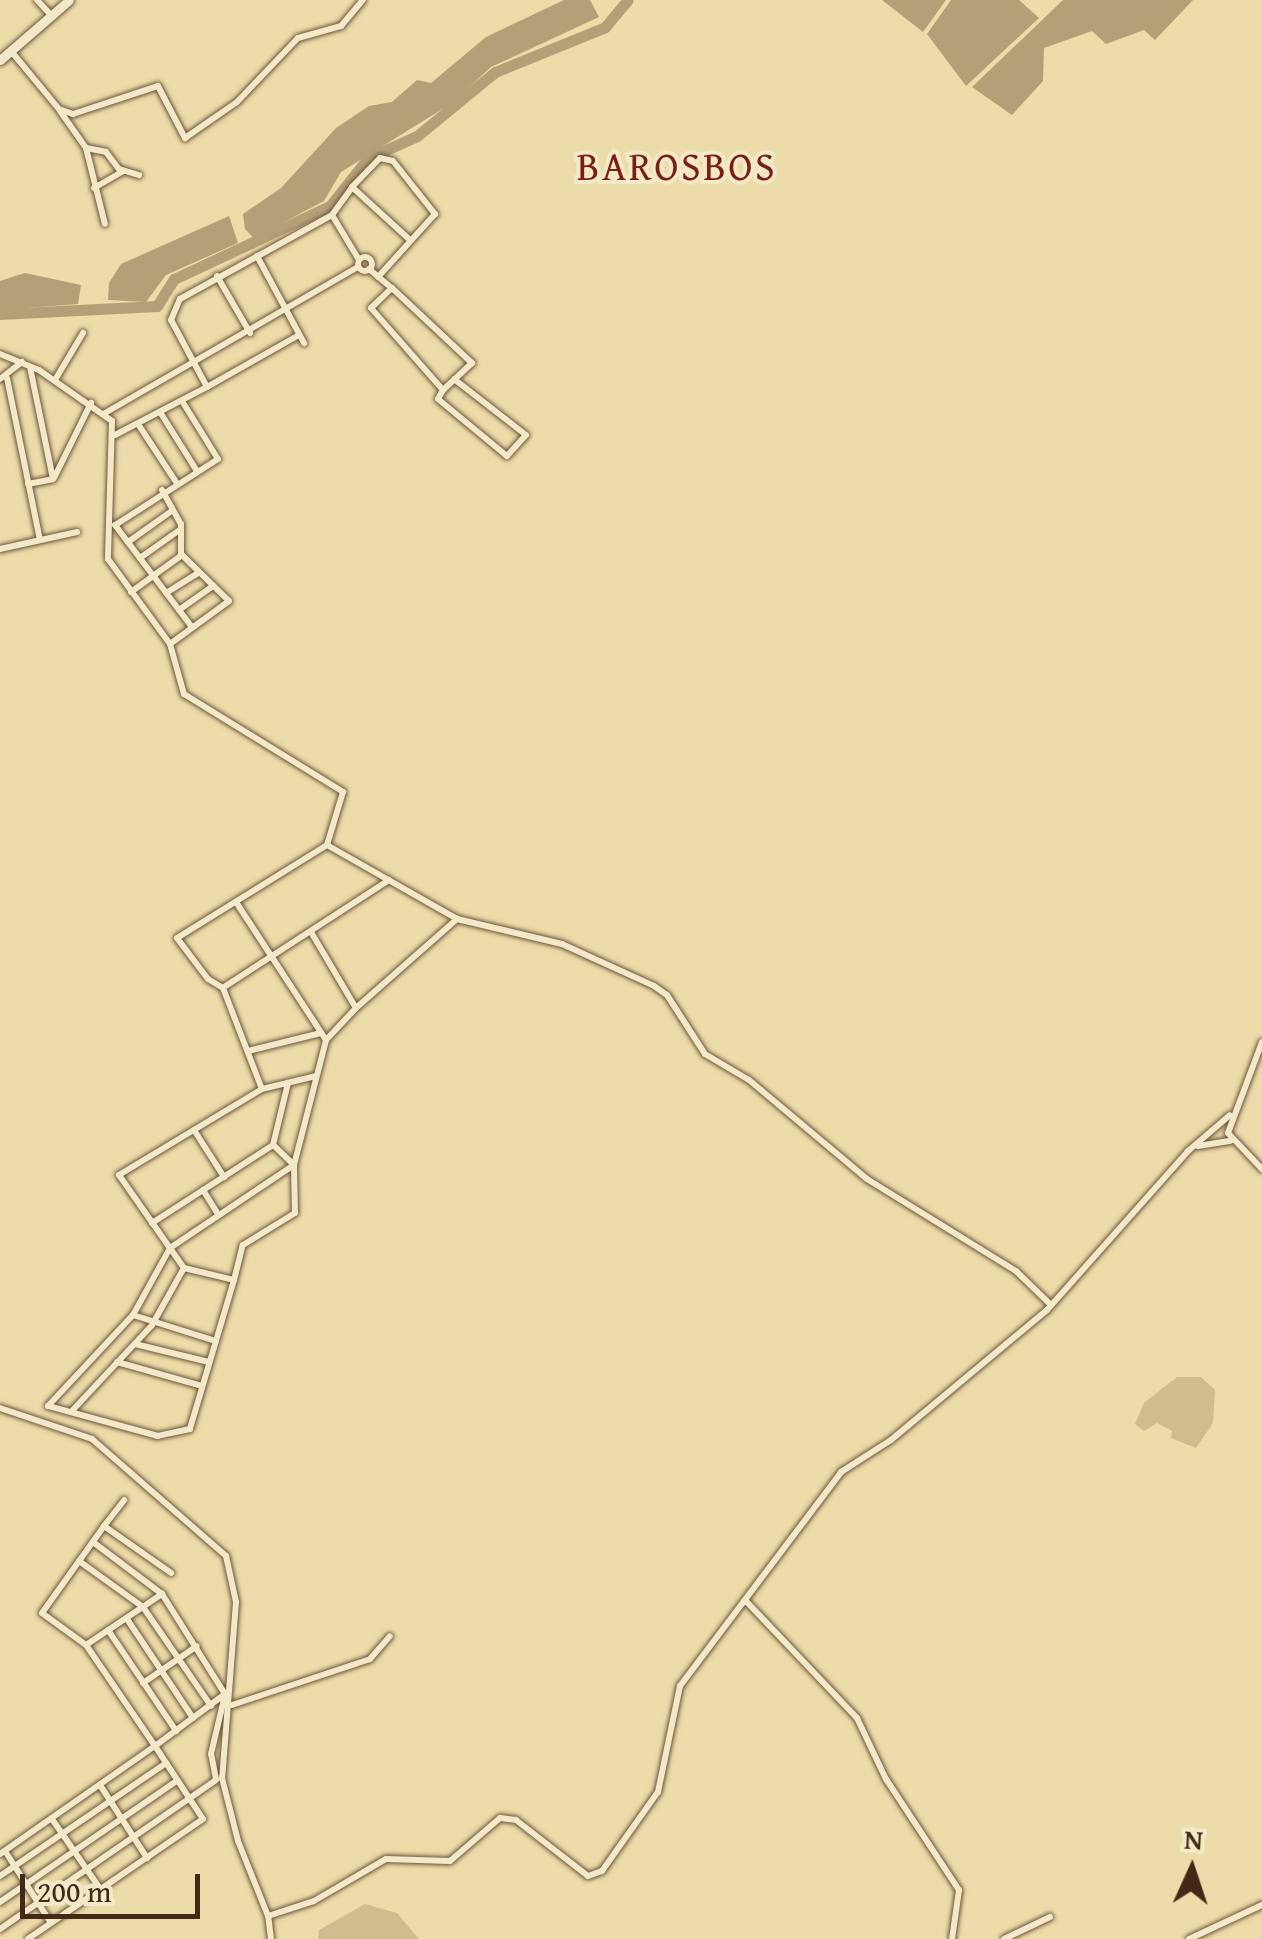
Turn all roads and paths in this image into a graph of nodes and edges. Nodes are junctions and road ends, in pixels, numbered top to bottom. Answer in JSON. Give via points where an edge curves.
{"nodes":[{"id":1,"x":37,"y":0,"type":"edge"},
{"id":2,"x":69,"y":0,"type":"edge"},
{"id":3,"x":363,"y":0,"type":"edge"},
{"id":4,"x":51,"y":15,"type":"junction"},
{"id":5,"x":11,"y":50,"type":"junction"},
{"id":6,"x":0,"y":60,"type":"edge"},
{"id":7,"x":58,"y":110,"type":"junction"},
{"id":8,"x":86,"y":148,"type":"junction"},
{"id":9,"x":124,"y":170,"type":"junction"},
{"id":10,"x":139,"y":175,"type":"dead end"},
{"id":11,"x":352,"y":187,"type":"junction"},
{"id":12,"x":94,"y":188,"type":"junction"},
{"id":13,"x":332,"y":215,"type":"junction"},
{"id":14,"x":105,"y":224,"type":"dead end"},
{"id":15,"x":410,"y":240,"type":"junction"},
{"id":16,"x":257,"y":256,"type":"junction"},
{"id":17,"x":358,"y":263,"type":"junction"},
{"id":18,"x":217,"y":276,"type":"junction"},
{"id":19,"x":378,"y":277,"type":"junction"},
{"id":20,"x":392,"y":288,"type":"junction"},
{"id":21,"x":287,"y":312,"type":"junction"},
{"id":22,"x":83,"y":333,"type":"dead end"},
{"id":23,"x":250,"y":333,"type":"junction"},
{"id":24,"x":299,"y":335,"type":"junction"},
{"id":25,"x":304,"y":343,"type":"dead end"},
{"id":26,"x":0,"y":354,"type":"edge"},
{"id":27,"x":26,"y":363,"type":"junction"},
{"id":28,"x":194,"y":365,"type":"junction"},
{"id":29,"x":3,"y":378,"type":"edge"},
{"id":30,"x":454,"y":379,"type":"junction"},
{"id":31,"x":55,"y":380,"type":"junction"},
{"id":32,"x":207,"y":388,"type":"junction"},
{"id":33,"x":443,"y":390,"type":"junction"},
{"id":34,"x":182,"y":401,"type":"junction"},
{"id":35,"x":91,"y":403,"type":"junction"},
{"id":36,"x":160,"y":412,"type":"junction"},
{"id":37,"x":105,"y":413,"type":"junction"},
{"id":38,"x":140,"y":427,"type":"dead end"},
{"id":39,"x":115,"y":435,"type":"junction"},
{"id":40,"x":197,"y":471,"type":"junction"},
{"id":41,"x":53,"y":479,"type":"junction"},
{"id":42,"x":176,"y":482,"type":"junction"},
{"id":43,"x":28,"y":484,"type":"junction"},
{"id":44,"x":162,"y":490,"type":"junction"},
{"id":45,"x":173,"y":510,"type":"junction"},
{"id":46,"x":181,"y":528,"type":"junction"},
{"id":47,"x":77,"y":532,"type":"dead end"},
{"id":48,"x":40,"y":540,"type":"junction"},
{"id":49,"x":128,"y":542,"type":"junction"},
{"id":50,"x":0,"y":549,"type":"edge"},
{"id":51,"x":182,"y":555,"type":"junction"},
{"id":52,"x":140,"y":558,"type":"junction"},
{"id":53,"x":199,"y":572,"type":"junction"},
{"id":54,"x":153,"y":576,"type":"junction"},
{"id":55,"x":214,"y":586,"type":"junction"},
{"id":56,"x":131,"y":592,"type":"junction"},
{"id":57,"x":166,"y":593,"type":"junction"},
{"id":58,"x":179,"y":610,"type":"junction"},
{"id":59,"x":192,"y":627,"type":"junction"},
{"id":60,"x":170,"y":644,"type":"junction"},
{"id":61,"x":327,"y":845,"type":"junction"},
{"id":62,"x":390,"y":880,"type":"junction"},
{"id":63,"x":236,"y":902,"type":"junction"},
{"id":64,"x":457,"y":919,"type":"junction"},
{"id":65,"x":310,"y":932,"type":"junction"},
{"id":66,"x":272,"y":956,"type":"junction"},
{"id":67,"x":223,"y":988,"type":"junction"},
{"id":68,"x":356,"y":1008,"type":"junction"},
{"id":69,"x":323,"y":1037,"type":"junction"},
{"id":70,"x":1262,"y":1042,"type":"edge"},
{"id":71,"x":248,"y":1052,"type":"junction"},
{"id":72,"x":316,"y":1076,"type":"junction"},
{"id":73,"x":288,"y":1083,"type":"junction"},
{"id":74,"x":262,"y":1089,"type":"junction"},
{"id":75,"x":1230,"y":1116,"type":"junction"},
{"id":76,"x":194,"y":1130,"type":"junction"},
{"id":77,"x":1231,"y":1140,"type":"junction"},
{"id":78,"x":273,"y":1146,"type":"junction"},
{"id":79,"x":1188,"y":1151,"type":"junction"},
{"id":80,"x":294,"y":1164,"type":"junction"},
{"id":81,"x":1262,"y":1169,"type":"edge"},
{"id":82,"x":224,"y":1177,"type":"junction"},
{"id":83,"x":203,"y":1190,"type":"junction"},
{"id":84,"x":218,"y":1212,"type":"junction"},
{"id":85,"x":152,"y":1222,"type":"junction"},
{"id":86,"x":170,"y":1248,"type":"junction"},
{"id":87,"x":184,"y":1268,"type":"junction"},
{"id":88,"x":234,"y":1280,"type":"junction"},
{"id":89,"x":1050,"y":1306,"type":"junction"},
{"id":90,"x":133,"y":1316,"type":"junction"},
{"id":91,"x":152,"y":1325,"type":"junction"},
{"id":92,"x":216,"y":1341,"type":"junction"},
{"id":93,"x":134,"y":1344,"type":"junction"},
{"id":94,"x":118,"y":1362,"type":"junction"},
{"id":95,"x":210,"y":1362,"type":"junction"},
{"id":96,"x":202,"y":1386,"type":"junction"},
{"id":97,"x":48,"y":1406,"type":"junction"},
{"id":98,"x":0,"y":1408,"type":"edge"},
{"id":99,"x":71,"y":1412,"type":"junction"},
{"id":100,"x":36,"y":1419,"type":"junction"},
{"id":101,"x":124,"y":1500,"type":"dead end"},
{"id":102,"x":104,"y":1526,"type":"junction"},
{"id":103,"x":92,"y":1542,"type":"junction"},
{"id":104,"x":79,"y":1561,"type":"junction"},
{"id":105,"x":171,"y":1572,"type":"dead end"},
{"id":106,"x":162,"y":1594,"type":"junction"},
{"id":107,"x":745,"y":1600,"type":"junction"},
{"id":108,"x":143,"y":1607,"type":"junction"},
{"id":109,"x":127,"y":1618,"type":"junction"},
{"id":110,"x":108,"y":1630,"type":"junction"},
{"id":111,"x":390,"y":1636,"type":"dead end"},
{"id":112,"x":86,"y":1645,"type":"junction"},
{"id":113,"x":197,"y":1646,"type":"junction"},
{"id":114,"x":178,"y":1658,"type":"junction"},
{"id":115,"x":161,"y":1670,"type":"junction"},
{"id":116,"x":143,"y":1682,"type":"junction"},
{"id":117,"x":225,"y":1694,"type":"junction"},
{"id":118,"x":211,"y":1706,"type":"junction"},
{"id":119,"x":232,"y":1706,"type":"junction"},
{"id":120,"x":193,"y":1718,"type":"junction"},
{"id":121,"x":176,"y":1731,"type":"junction"},
{"id":122,"x":155,"y":1746,"type":"junction"},
{"id":123,"x":166,"y":1763,"type":"junction"},
{"id":124,"x":219,"y":1778,"type":"junction"},
{"id":125,"x":177,"y":1781,"type":"junction"},
{"id":126,"x":100,"y":1786,"type":"junction"},
{"id":127,"x":188,"y":1797,"type":"junction"},
{"id":128,"x":110,"y":1800,"type":"junction"},
{"id":129,"x":121,"y":1818,"type":"junction"},
{"id":130,"x":52,"y":1819,"type":"junction"},
{"id":131,"x":62,"y":1834,"type":"junction"},
{"id":132,"x":134,"y":1837,"type":"junction"},
{"id":133,"x":75,"y":1852,"type":"junction"},
{"id":134,"x":3,"y":1853,"type":"edge"},
{"id":135,"x":147,"y":1858,"type":"junction"},
{"id":136,"x":15,"y":1866,"type":"junction"},
{"id":137,"x":88,"y":1869,"type":"junction"},
{"id":138,"x":0,"y":1876,"type":"edge"},
{"id":139,"x":26,"y":1883,"type":"junction"},
{"id":140,"x":101,"y":1890,"type":"junction"},
{"id":141,"x":0,"y":1902,"type":"edge"},
{"id":142,"x":39,"y":1903,"type":"junction"},
{"id":143,"x":1262,"y":1906,"type":"edge"},
{"id":144,"x":268,"y":1916,"type":"junction"},
{"id":145,"x":1050,"y":1916,"type":"dead end"},
{"id":146,"x":51,"y":1923,"type":"junction"},
{"id":147,"x":0,"y":1929,"type":"edge"},
{"id":148,"x":28,"y":1939,"type":"edge"},
{"id":149,"x":271,"y":1939,"type":"edge"},
{"id":150,"x":952,"y":1939,"type":"edge"},
{"id":151,"x":1004,"y":1939,"type":"edge"},
{"id":152,"x":1189,"y":1939,"type":"edge"}],
"edges":[{"from":1,"to":4,"type":"street"},
{"from":2,"to":4,"type":"main road"},
{"from":3,"to":7,"type":"street","via":[[341,26],[317,28],[284,49],[251,90],[194,135],[185,138],[158,86],[73,114]]},
{"from":4,"to":5,"type":"main road"},
{"from":5,"to":6,"type":"main road"},
{"from":5,"to":7,"type":"street"},
{"from":7,"to":8,"type":"street"},
{"from":8,"to":9,"type":"street","via":[[106,152]]},
{"from":8,"to":12,"type":"street"},
{"from":9,"to":10,"type":"street"},
{"from":9,"to":12,"type":"street"},
{"from":11,"to":13,"type":"street"},
{"from":11,"to":15,"type":"street"},
{"from":11,"to":15,"type":"street","via":[[380,158],[404,170],[435,214]]},
{"from":12,"to":14,"type":"street"},
{"from":13,"to":16,"type":"street"},
{"from":13,"to":17,"type":"street"},
{"from":15,"to":19,"type":"street"},
{"from":16,"to":18,"type":"street"},
{"from":16,"to":21,"type":"street"},
{"from":17,"to":19,"type":"street"},
{"from":17,"to":21,"type":"street"},
{"from":18,"to":23,"type":"street"},
{"from":18,"to":28,"type":"street","via":[[180,299],[171,320]]},
{"from":19,"to":20,"type":"street"},
{"from":20,"to":30,"type":"street","via":[[472,362]]},
{"from":20,"to":33,"type":"street","via":[[371,308]]},
{"from":21,"to":23,"type":"street"},
{"from":21,"to":24,"type":"street"},
{"from":22,"to":31,"type":"street"},
{"from":23,"to":28,"type":"street"},
{"from":24,"to":25,"type":"street"},
{"from":24,"to":32,"type":"street"},
{"from":26,"to":27,"type":"street"},
{"from":27,"to":29,"type":"street"},
{"from":27,"to":31,"type":"street"},
{"from":27,"to":41,"type":"street"},
{"from":28,"to":32,"type":"street"},
{"from":28,"to":37,"type":"street"},
{"from":29,"to":43,"type":"street"},
{"from":30,"to":33,"type":"street"},
{"from":30,"to":33,"type":"street","via":[[526,435],[507,456],[438,399]]},
{"from":31,"to":35,"type":"street"},
{"from":32,"to":34,"type":"street"},
{"from":34,"to":36,"type":"street"},
{"from":34,"to":40,"type":"street","via":[[218,459]]},
{"from":35,"to":37,"type":"street"},
{"from":35,"to":41,"type":"street"},
{"from":36,"to":39,"type":"street"},
{"from":36,"to":40,"type":"street"},
{"from":37,"to":39,"type":"street"},
{"from":38,"to":42,"type":"street"},
{"from":39,"to":56,"type":"street","via":[[108,559]]},
{"from":40,"to":42,"type":"street"},
{"from":41,"to":43,"type":"street"},
{"from":42,"to":44,"type":"street"},
{"from":43,"to":48,"type":"street"},
{"from":44,"to":45,"type":"street"},
{"from":44,"to":49,"type":"street","via":[[115,525]]},
{"from":45,"to":46,"type":"street"},
{"from":45,"to":49,"type":"street"},
{"from":46,"to":51,"type":"street"},
{"from":46,"to":52,"type":"street"},
{"from":47,"to":48,"type":"street"},
{"from":48,"to":50,"type":"street"},
{"from":49,"to":52,"type":"street"},
{"from":51,"to":53,"type":"street"},
{"from":51,"to":54,"type":"street"},
{"from":52,"to":54,"type":"street"},
{"from":53,"to":55,"type":"street"},
{"from":53,"to":57,"type":"street"},
{"from":54,"to":56,"type":"street"},
{"from":54,"to":57,"type":"street"},
{"from":55,"to":58,"type":"street"},
{"from":55,"to":59,"type":"street","via":[[229,601]]},
{"from":56,"to":60,"type":"street"},
{"from":57,"to":58,"type":"street"},
{"from":58,"to":59,"type":"street"},
{"from":59,"to":60,"type":"street"},
{"from":60,"to":61,"type":"street","via":[[184,694],[198,708],[343,792]]},
{"from":61,"to":62,"type":"street"},
{"from":61,"to":63,"type":"street"},
{"from":62,"to":64,"type":"street"},
{"from":62,"to":65,"type":"street"},
{"from":63,"to":66,"type":"street"},
{"from":63,"to":67,"type":"street","via":[[177,938],[208,980]]},
{"from":64,"to":68,"type":"street"},
{"from":64,"to":89,"type":"street","via":[[562,944],[654,986],[667,995],[704,1054],[750,1080],[867,1179],[1016,1272]]},
{"from":65,"to":66,"type":"street"},
{"from":65,"to":68,"type":"street"},
{"from":66,"to":67,"type":"street"},
{"from":66,"to":69,"type":"street"},
{"from":67,"to":71,"type":"street"},
{"from":68,"to":69,"type":"street"},
{"from":69,"to":71,"type":"street"},
{"from":69,"to":72,"type":"street"},
{"from":70,"to":75,"type":"street"},
{"from":71,"to":74,"type":"street"},
{"from":72,"to":73,"type":"street"},
{"from":72,"to":80,"type":"street"},
{"from":73,"to":74,"type":"street"},
{"from":73,"to":78,"type":"street"},
{"from":74,"to":76,"type":"street"},
{"from":75,"to":77,"type":"street"},
{"from":75,"to":79,"type":"street"},
{"from":76,"to":82,"type":"street"},
{"from":76,"to":85,"type":"street","via":[[120,1175]]},
{"from":77,"to":79,"type":"street"},
{"from":77,"to":81,"type":"street"},
{"from":78,"to":80,"type":"street"},
{"from":78,"to":82,"type":"street"},
{"from":79,"to":89,"type":"street"},
{"from":80,"to":84,"type":"street"},
{"from":80,"to":88,"type":"street","via":[[296,1213],[243,1245]]},
{"from":82,"to":83,"type":"street"},
{"from":83,"to":84,"type":"street"},
{"from":83,"to":85,"type":"street"},
{"from":84,"to":86,"type":"street"},
{"from":85,"to":86,"type":"street"},
{"from":86,"to":87,"type":"street"},
{"from":86,"to":90,"type":"street"},
{"from":87,"to":88,"type":"street"},
{"from":87,"to":91,"type":"street"},
{"from":88,"to":92,"type":"street"},
{"from":89,"to":107,"type":"street","via":[[891,1440],[841,1472]]},
{"from":90,"to":91,"type":"street"},
{"from":90,"to":97,"type":"street"},
{"from":91,"to":92,"type":"street"},
{"from":91,"to":93,"type":"street"},
{"from":92,"to":95,"type":"street"},
{"from":93,"to":94,"type":"street"},
{"from":93,"to":95,"type":"street"},
{"from":94,"to":96,"type":"street"},
{"from":94,"to":99,"type":"street"},
{"from":95,"to":96,"type":"street"},
{"from":96,"to":99,"type":"street","via":[[190,1429],[158,1436]]},
{"from":97,"to":99,"type":"street"},
{"from":97,"to":100,"type":"street"},
{"from":98,"to":100,"type":"street"},
{"from":100,"to":119,"type":"street","via":[[92,1438],[226,1556],[236,1602]]},
{"from":101,"to":102,"type":"street"},
{"from":102,"to":103,"type":"street"},
{"from":102,"to":105,"type":"street"},
{"from":103,"to":104,"type":"street"},
{"from":103,"to":106,"type":"street"},
{"from":104,"to":108,"type":"street"},
{"from":104,"to":112,"type":"street","via":[[42,1613]]},
{"from":106,"to":108,"type":"street"},
{"from":106,"to":113,"type":"street"},
{"from":107,"to":144,"type":"street","via":[[680,1686],[658,1792],[595,1876],[516,1820],[500,1818],[450,1860],[386,1859],[314,1901]]},
{"from":107,"to":150,"type":"street","via":[[856,1718],[886,1779],[959,1890]]},
{"from":108,"to":109,"type":"street"},
{"from":108,"to":114,"type":"street"},
{"from":109,"to":110,"type":"street"},
{"from":109,"to":115,"type":"street"},
{"from":110,"to":112,"type":"street"},
{"from":110,"to":116,"type":"street"},
{"from":111,"to":119,"type":"street","via":[[370,1659]]},
{"from":112,"to":122,"type":"street"},
{"from":113,"to":114,"type":"street"},
{"from":113,"to":117,"type":"street"},
{"from":114,"to":115,"type":"street"},
{"from":114,"to":118,"type":"street"},
{"from":115,"to":116,"type":"street"},
{"from":115,"to":120,"type":"street"},
{"from":116,"to":121,"type":"street"},
{"from":117,"to":118,"type":"street"},
{"from":117,"to":124,"type":"street","via":[[211,1754]]},
{"from":118,"to":120,"type":"street"},
{"from":119,"to":124,"type":"street"},
{"from":120,"to":121,"type":"street"},
{"from":121,"to":122,"type":"street"},
{"from":122,"to":123,"type":"street"},
{"from":122,"to":126,"type":"street"},
{"from":123,"to":125,"type":"street"},
{"from":123,"to":128,"type":"street"},
{"from":124,"to":127,"type":"street"},
{"from":124,"to":144,"type":"street"},
{"from":125,"to":127,"type":"street"},
{"from":125,"to":129,"type":"street"},
{"from":126,"to":128,"type":"street"},
{"from":126,"to":130,"type":"street"},
{"from":127,"to":132,"type":"street"},
{"from":127,"to":135,"type":"street","via":[[204,1819]]},
{"from":128,"to":129,"type":"street"},
{"from":128,"to":131,"type":"street"},
{"from":129,"to":132,"type":"street"},
{"from":129,"to":133,"type":"street"},
{"from":130,"to":131,"type":"street"},
{"from":130,"to":134,"type":"street"},
{"from":131,"to":133,"type":"street"},
{"from":131,"to":136,"type":"street"},
{"from":132,"to":135,"type":"street"},
{"from":132,"to":137,"type":"street"},
{"from":133,"to":137,"type":"street"},
{"from":133,"to":139,"type":"street"},
{"from":134,"to":136,"type":"street"},
{"from":135,"to":140,"type":"street"},
{"from":136,"to":138,"type":"street"},
{"from":136,"to":139,"type":"street"},
{"from":137,"to":140,"type":"street"},
{"from":137,"to":142,"type":"street"},
{"from":139,"to":141,"type":"street"},
{"from":139,"to":142,"type":"street"},
{"from":140,"to":146,"type":"street"},
{"from":142,"to":146,"type":"street"},
{"from":142,"to":147,"type":"street"},
{"from":143,"to":152,"type":"street"},
{"from":144,"to":149,"type":"street"},
{"from":145,"to":151,"type":"street"},
{"from":146,"to":148,"type":"street"}]}
